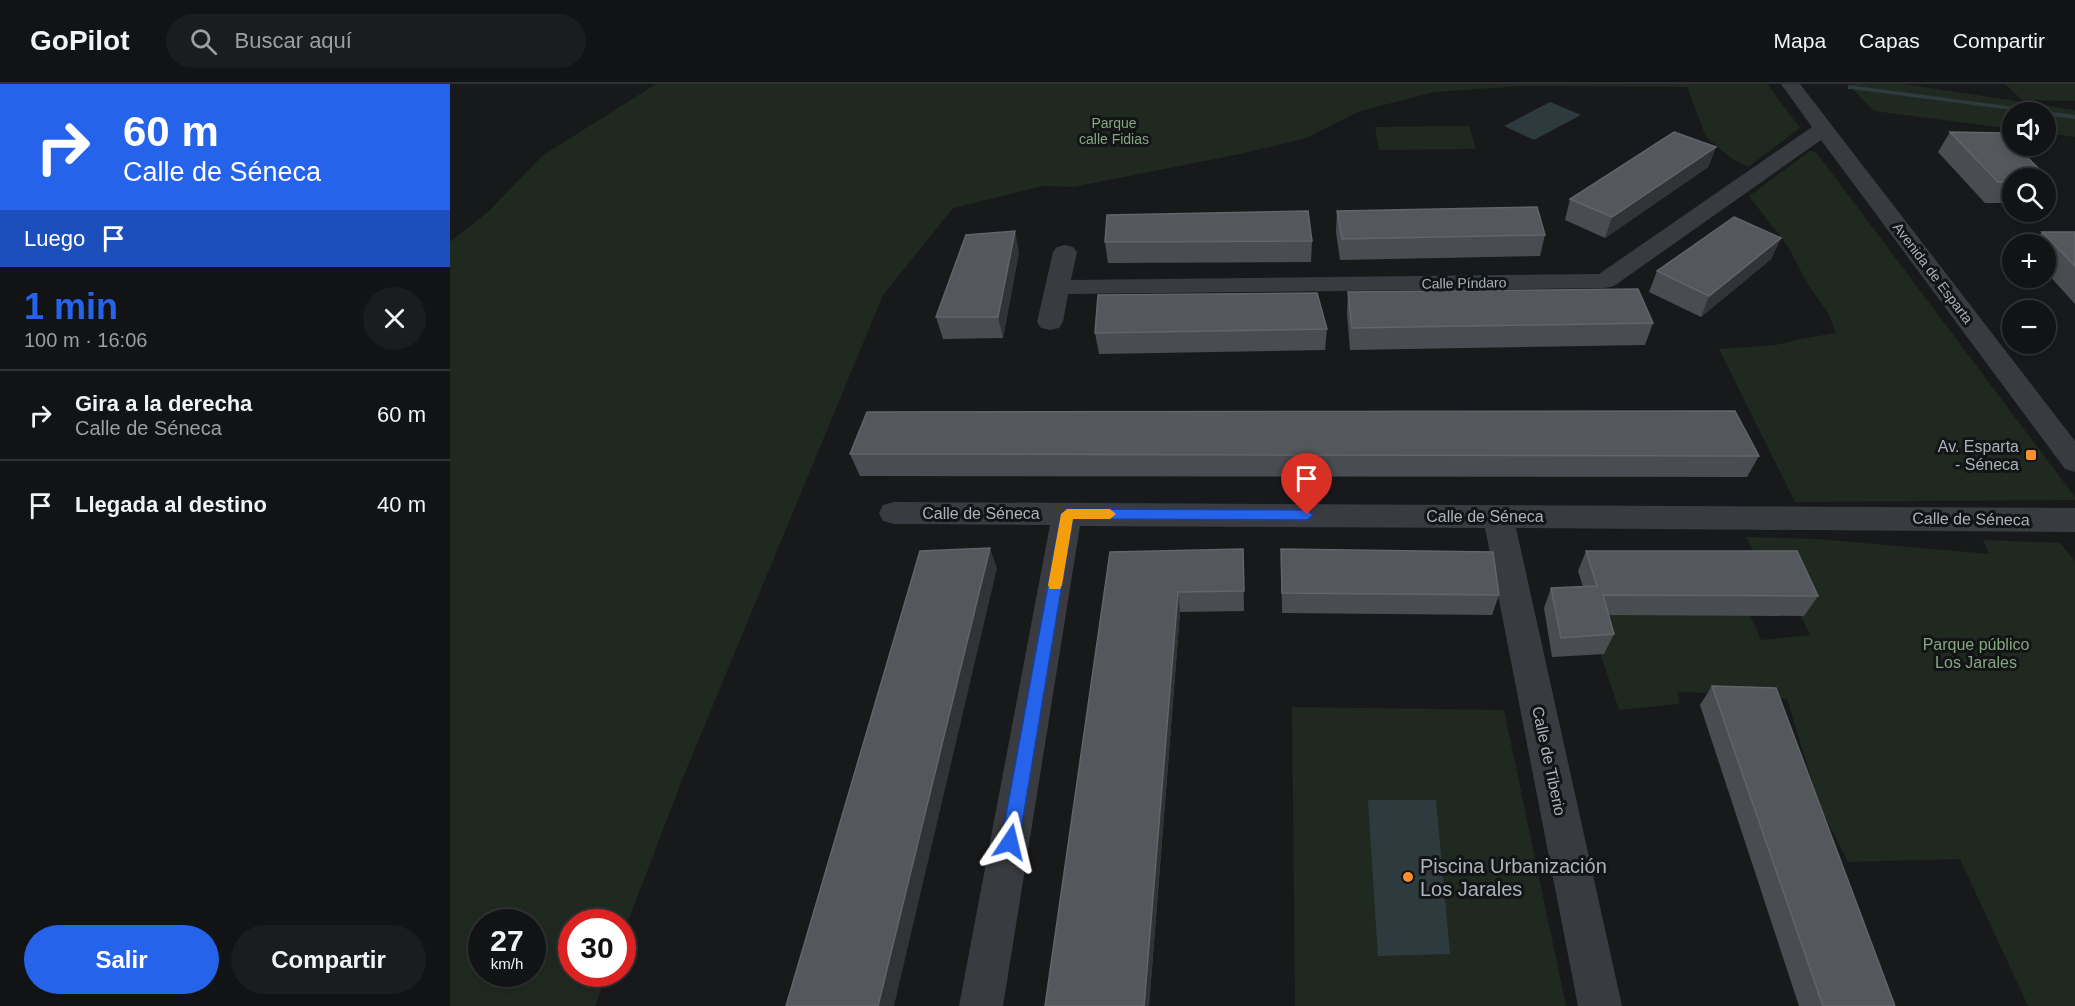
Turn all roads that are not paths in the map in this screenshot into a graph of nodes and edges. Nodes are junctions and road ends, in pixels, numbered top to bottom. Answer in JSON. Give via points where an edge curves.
{"nodes":[{"id":1,"x":1790,"y":84,"type":"edge"},
{"id":2,"x":1823,"y":129,"type":"junction"},
{"id":3,"x":1065,"y":252,"type":"dead end"},
{"id":4,"x":1057,"y":287,"type":"junction"},
{"id":5,"x":1050,"y":322,"type":"dead end"},
{"id":6,"x":2075,"y":462,"type":"edge"},
{"id":7,"x":894,"y":513,"type":"dead end"},
{"id":8,"x":1067,"y":514,"type":"junction"},
{"id":9,"x":1498,"y":516,"type":"junction"},
{"id":10,"x":2075,"y":520,"type":"edge"},
{"id":11,"x":981,"y":1006,"type":"edge"},
{"id":12,"x":1600,"y":1006,"type":"edge"}],
"edges":[{"from":1,"to":2,"type":"street","name":"Avenida de Esparta"},
{"from":2,"to":4,"type":"street","name":"Calle Píndaro","via":[[1605,281]]},
{"from":2,"to":6,"type":"street","name":"Avenida de Esparta"},
{"from":3,"to":4,"type":"street"},
{"from":4,"to":5,"type":"street"},
{"from":7,"to":8,"type":"street","name":"Calle de Séneca"},
{"from":8,"to":9,"type":"street","name":"Calle de Séneca"},
{"from":8,"to":11,"type":"street"},
{"from":9,"to":10,"type":"street","name":"Calle de Séneca"},
{"from":9,"to":12,"type":"street","name":"Calle de Tiberio"}]}
